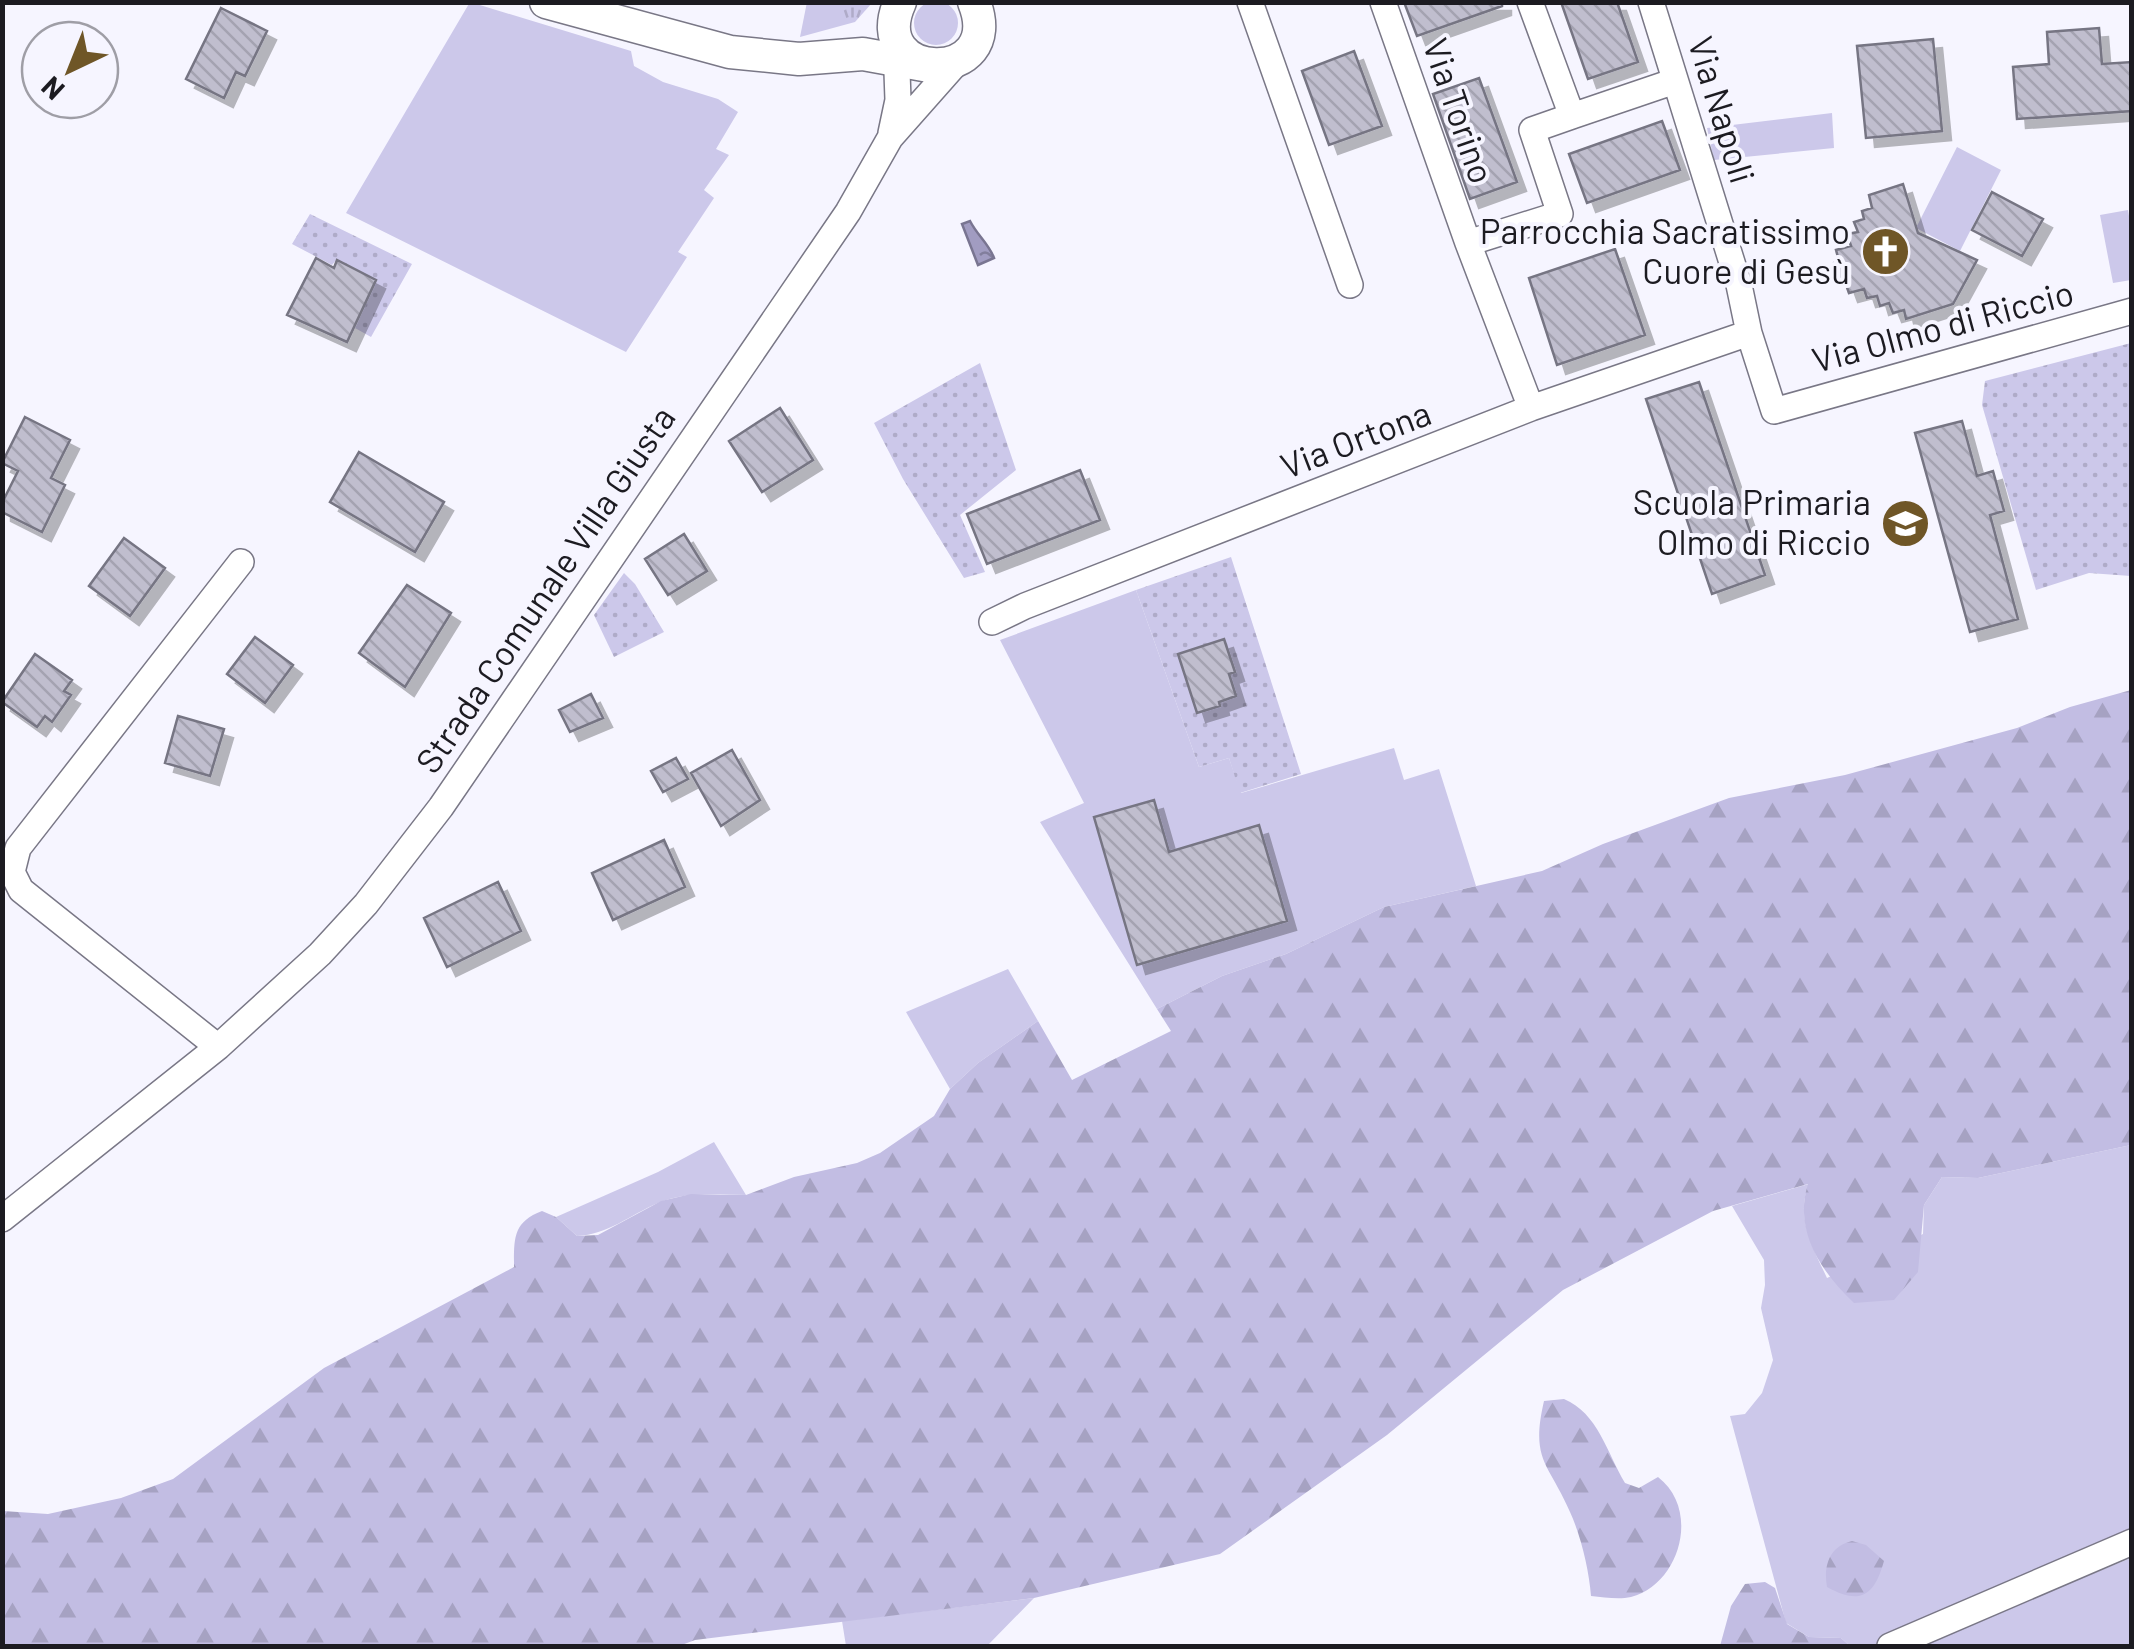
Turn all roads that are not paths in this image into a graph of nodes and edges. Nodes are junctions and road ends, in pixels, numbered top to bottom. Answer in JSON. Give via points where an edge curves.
{"nodes":[{"id":1,"x":546,"y":2,"type":"edge"},
{"id":2,"x":1250,"y":2,"type":"edge"},
{"id":3,"x":1383,"y":2,"type":"edge"},
{"id":4,"x":1530,"y":2,"type":"edge"},
{"id":5,"x":1650,"y":2,"type":"edge"},
{"id":6,"x":983,"y":10,"type":"edge"},
{"id":7,"x":913,"y":37,"type":"edge"},
{"id":8,"x":830,"y":54,"type":"junction"},
{"id":9,"x":1675,"y":80,"type":"junction"},
{"id":10,"x":1572,"y":116,"type":"junction"},
{"id":11,"x":890,"y":138,"type":"junction"},
{"id":12,"x":1468,"y":243,"type":"junction"},
{"id":13,"x":1350,"y":285,"type":"dead end"},
{"id":14,"x":2132,"y":312,"type":"edge"},
{"id":15,"x":1749,"y":332,"type":"junction"},
{"id":16,"x":1532,"y":408,"type":"junction"},
{"id":17,"x":1774,"y":411,"type":"joint"},
{"id":18,"x":240,"y":562,"type":"dead end"},
{"id":19,"x":992,"y":622,"type":"dead end"},
{"id":20,"x":218,"y":1047,"type":"junction"},
{"id":21,"x":2,"y":1219,"type":"edge"},
{"id":22,"x":2132,"y":1542,"type":"edge"},
{"id":23,"x":1890,"y":1646,"type":"edge"}],
"edges":[{"from":1,"to":8,"type":"street","via":[[730,52]]},
{"from":2,"to":13,"type":"street"},
{"from":3,"to":12,"type":"street","name":"Via Torino"},
{"from":4,"to":10,"type":"street"},
{"from":5,"to":9,"type":"street","name":"Via Napoli"},
{"from":6,"to":7,"type":"street","via":[[976,40]]},
{"from":7,"to":8,"type":"street","via":[[864,54]]},
{"from":7,"to":8,"type":"street","via":[[862,40]]},
{"from":7,"to":11,"type":"street"},
{"from":7,"to":11,"type":"street"},
{"from":9,"to":10,"type":"street","name":"Via Torino"},
{"from":9,"to":15,"type":"street","name":"Via Napoli"},
{"from":10,"to":12,"type":"street","name":"Via Torino","via":[[1532,130],[1560,214]]},
{"from":11,"to":20,"type":"street","name":"Strada Comunale Villa Giusta","via":[[848,212],[441,807],[320,954]]},
{"from":12,"to":16,"type":"street","name":"Via Torino"},
{"from":14,"to":17,"type":"street","name":"Via Olmo di Riccio"},
{"from":15,"to":16,"type":"street","name":"Via Ortona"},
{"from":15,"to":17,"type":"street","name":"Via Napoli"},
{"from":16,"to":19,"type":"street","name":"Via Ortona"},
{"from":18,"to":20,"type":"street","via":[[18,848],[12,872],[21,890]]},
{"from":20,"to":21,"type":"street","name":"Strada Comunale Villa Giusta"},
{"from":22,"to":23,"type":"street"}]}
